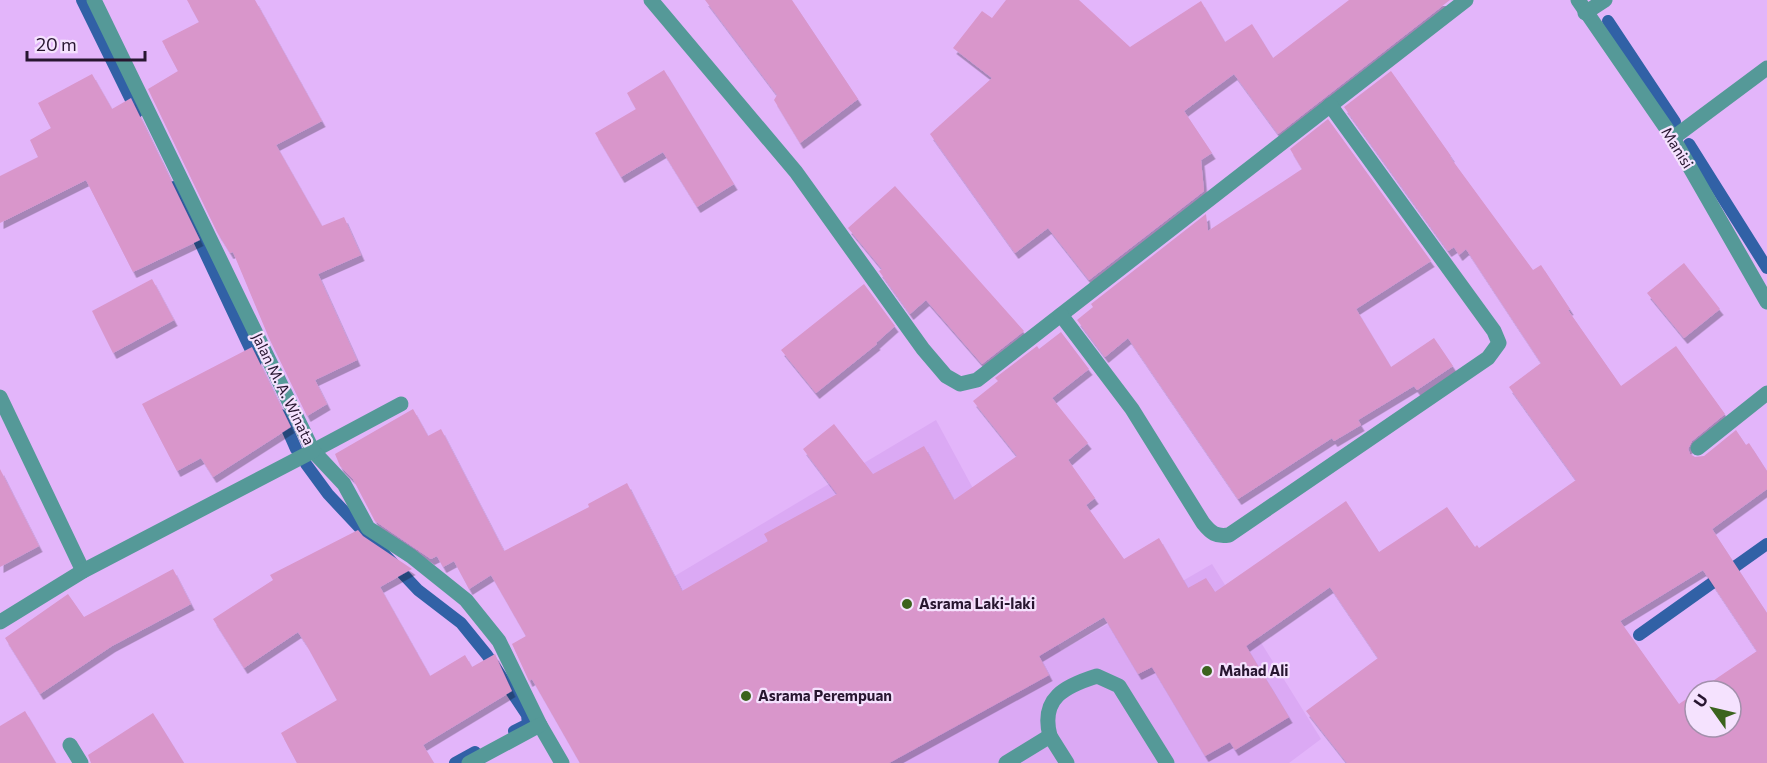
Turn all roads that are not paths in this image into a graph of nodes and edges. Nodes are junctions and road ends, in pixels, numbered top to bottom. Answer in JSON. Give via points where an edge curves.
{"nodes":[{"id":1,"x":94,"y":0,"type":"edge"},
{"id":2,"x":651,"y":0,"type":"edge"},
{"id":3,"x":1466,"y":0,"type":"edge"},
{"id":4,"x":1605,"y":0,"type":"edge"},
{"id":5,"x":1581,"y":7,"type":"edge"},
{"id":6,"x":1767,"y":68,"type":"edge"},
{"id":7,"x":1330,"y":105,"type":"junction"},
{"id":8,"x":1673,"y":138,"type":"junction"},
{"id":9,"x":1767,"y":302,"type":"edge"},
{"id":10,"x":1061,"y":315,"type":"junction"},
{"id":11,"x":1767,"y":393,"type":"edge"},
{"id":12,"x":0,"y":397,"type":"edge"},
{"id":13,"x":401,"y":404,"type":"dead end"},
{"id":14,"x":1698,"y":448,"type":"dead end"},
{"id":15,"x":313,"y":451,"type":"junction"},
{"id":16,"x":83,"y":571,"type":"junction"},
{"id":17,"x":0,"y":622,"type":"edge"},
{"id":18,"x":540,"y":725,"type":"junction"},
{"id":19,"x":1050,"y":736,"type":"junction"},
{"id":20,"x":70,"y":745,"type":"dead end"},
{"id":21,"x":81,"y":763,"type":"edge"},
{"id":22,"x":469,"y":763,"type":"edge"},
{"id":23,"x":562,"y":763,"type":"edge"},
{"id":24,"x":1006,"y":763,"type":"edge"},
{"id":25,"x":1066,"y":763,"type":"edge"},
{"id":26,"x":1167,"y":763,"type":"edge"}],
"edges":[{"from":1,"to":15,"type":"street","name":"Jalan M. A. Winata"},
{"from":2,"to":10,"type":"street","via":[[796,172],[946,376],[960,384],[977,380]]},
{"from":3,"to":7,"type":"street"},
{"from":4,"to":5,"type":"street"},
{"from":5,"to":8,"type":"street","name":"Manisi"},
{"from":6,"to":8,"type":"street"},
{"from":7,"to":10,"type":"street"},
{"from":7,"to":10,"type":"street","via":[[1494,331],[1499,343],[1488,358],[1229,535],[1220,536],[1203,523],[1132,409]]},
{"from":8,"to":9,"type":"street","name":"Manisi"},
{"from":11,"to":14,"type":"street"},
{"from":12,"to":16,"type":"street"},
{"from":13,"to":15,"type":"street"},
{"from":15,"to":16,"type":"street"},
{"from":15,"to":18,"type":"street","name":"Jalan M. A. Winata","via":[[344,484],[361,519],[375,536],[411,556],[466,600],[500,641]]},
{"from":16,"to":17,"type":"street"},
{"from":18,"to":22,"type":"street"},
{"from":18,"to":23,"type":"street","name":"Jalan M. A. Winata"},
{"from":19,"to":24,"type":"street"},
{"from":19,"to":25,"type":"street"},
{"from":19,"to":26,"type":"street","via":[[1045,718],[1054,699],[1074,683],[1097,676],[1119,686]]},
{"from":20,"to":21,"type":"street"}]}
